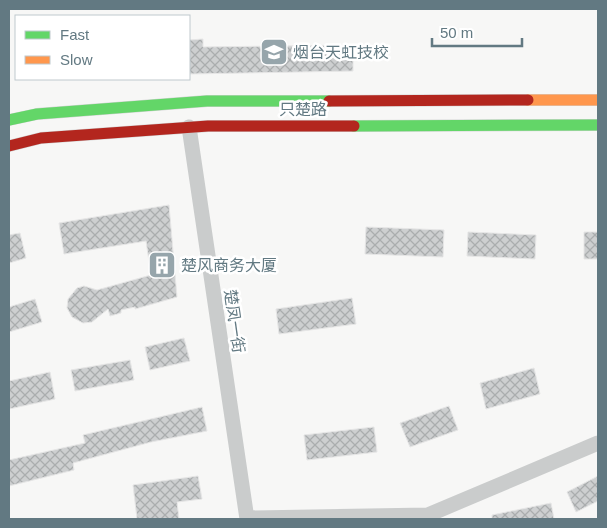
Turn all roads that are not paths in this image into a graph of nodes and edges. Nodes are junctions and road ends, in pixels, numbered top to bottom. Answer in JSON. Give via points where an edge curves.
{"nodes":[{"id":1,"x":598,"y":100,"type":"edge"},
{"id":2,"x":9,"y":120,"type":"edge"},
{"id":3,"x":598,"y":125,"type":"edge"},
{"id":4,"x":189,"y":127,"type":"junction"},
{"id":5,"x":9,"y":146,"type":"edge"},
{"id":6,"x":598,"y":442,"type":"edge"},
{"id":7,"x":247,"y":519,"type":"edge"}],
"edges":[{"from":1,"to":2,"type":"main road","name":"只楚路","via":[[207,101],[37,114]]},
{"from":3,"to":4,"type":"main road","name":"只楚路"},
{"from":4,"to":5,"type":"main road","name":"只楚路","via":[[41,138]]},
{"from":4,"to":7,"type":"street","name":"楚凤一街"},
{"from":6,"to":7,"type":"street","via":[[428,515]]}]}
